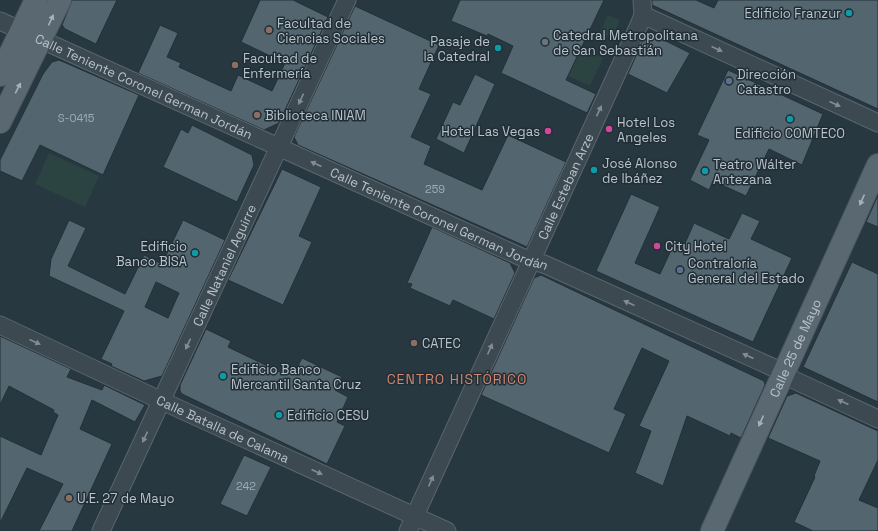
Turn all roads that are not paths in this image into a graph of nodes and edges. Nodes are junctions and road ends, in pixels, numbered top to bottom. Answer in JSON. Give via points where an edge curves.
{"nodes":[{"id":1,"x":36,"y":0,"type":"edge"},
{"id":2,"x":60,"y":0,"type":"edge"},
{"id":3,"x":347,"y":0,"type":"edge"},
{"id":4,"x":642,"y":8,"type":"edge"},
{"id":5,"x":0,"y":21,"type":"edge"},
{"id":6,"x":31,"y":35,"type":"junction"},
{"id":7,"x":0,"y":75,"type":"edge"},
{"id":8,"x":0,"y":122,"type":"edge"},
{"id":9,"x":878,"y":123,"type":"edge"},
{"id":10,"x":278,"y":147,"type":"junction"},
{"id":11,"x":878,"y":165,"type":"edge"},
{"id":12,"x":530,"y":261,"type":"junction"},
{"id":13,"x":0,"y":325,"type":"edge"},
{"id":14,"x":783,"y":372,"type":"junction"},
{"id":15,"x":162,"y":401,"type":"junction"},
{"id":16,"x":878,"y":419,"type":"edge"},
{"id":17,"x":411,"y":524,"type":"edge"},
{"id":18,"x":101,"y":531,"type":"edge"},
{"id":19,"x":448,"y":531,"type":"edge"},
{"id":20,"x":712,"y":531,"type":"edge"}],
"edges":[{"from":1,"to":6,"type":"main road"},
{"from":6,"to":2,"type":"main road","one_way":true},
{"from":3,"to":10,"type":"street","name":"Calle Nataniel Aguirre","one_way":true},
{"from":4,"to":9,"type":"street","one_way":true},
{"from":12,"to":4,"type":"street","name":"Calle Esteban Arze","one_way":true},
{"from":5,"to":6,"type":"street","name":"Calle Teniente Coronel German Jordán"},
{"from":6,"to":7,"type":"main road"},
{"from":8,"to":6,"type":"main road","one_way":true},
{"from":6,"to":10,"type":"street","name":"Calle Teniente Coronel German Jordán"},
{"from":12,"to":10,"type":"street","name":"Calle Teniente Coronel German Jordán","one_way":true},
{"from":10,"to":15,"type":"street","name":"Calle Nataniel Aguirre","one_way":true},
{"from":11,"to":14,"type":"main road","name":"Calle 25 de Mayo","one_way":true},
{"from":14,"to":12,"type":"street","name":"Calle Teniente Coronel German Jordán","one_way":true,"via":[[544,264]]},
{"from":17,"to":12,"type":"street","name":"Calle Esteban Arze","one_way":true},
{"from":13,"to":15,"type":"street","name":"Calle Batalla de Calama","one_way":true},
{"from":16,"to":14,"type":"street","name":"Calle Teniente Coronel German Jordán","one_way":true,"via":[[794,380]]},
{"from":14,"to":20,"type":"main road","name":"Calle 25 de Mayo","one_way":true},
{"from":15,"to":17,"type":"street","name":"Calle Batalla de Calama","one_way":true},
{"from":15,"to":18,"type":"street","name":"Calle Nataniel Aguirre","one_way":true},
{"from":17,"to":19,"type":"street","name":"Calle Batalla de Calama"}]}
